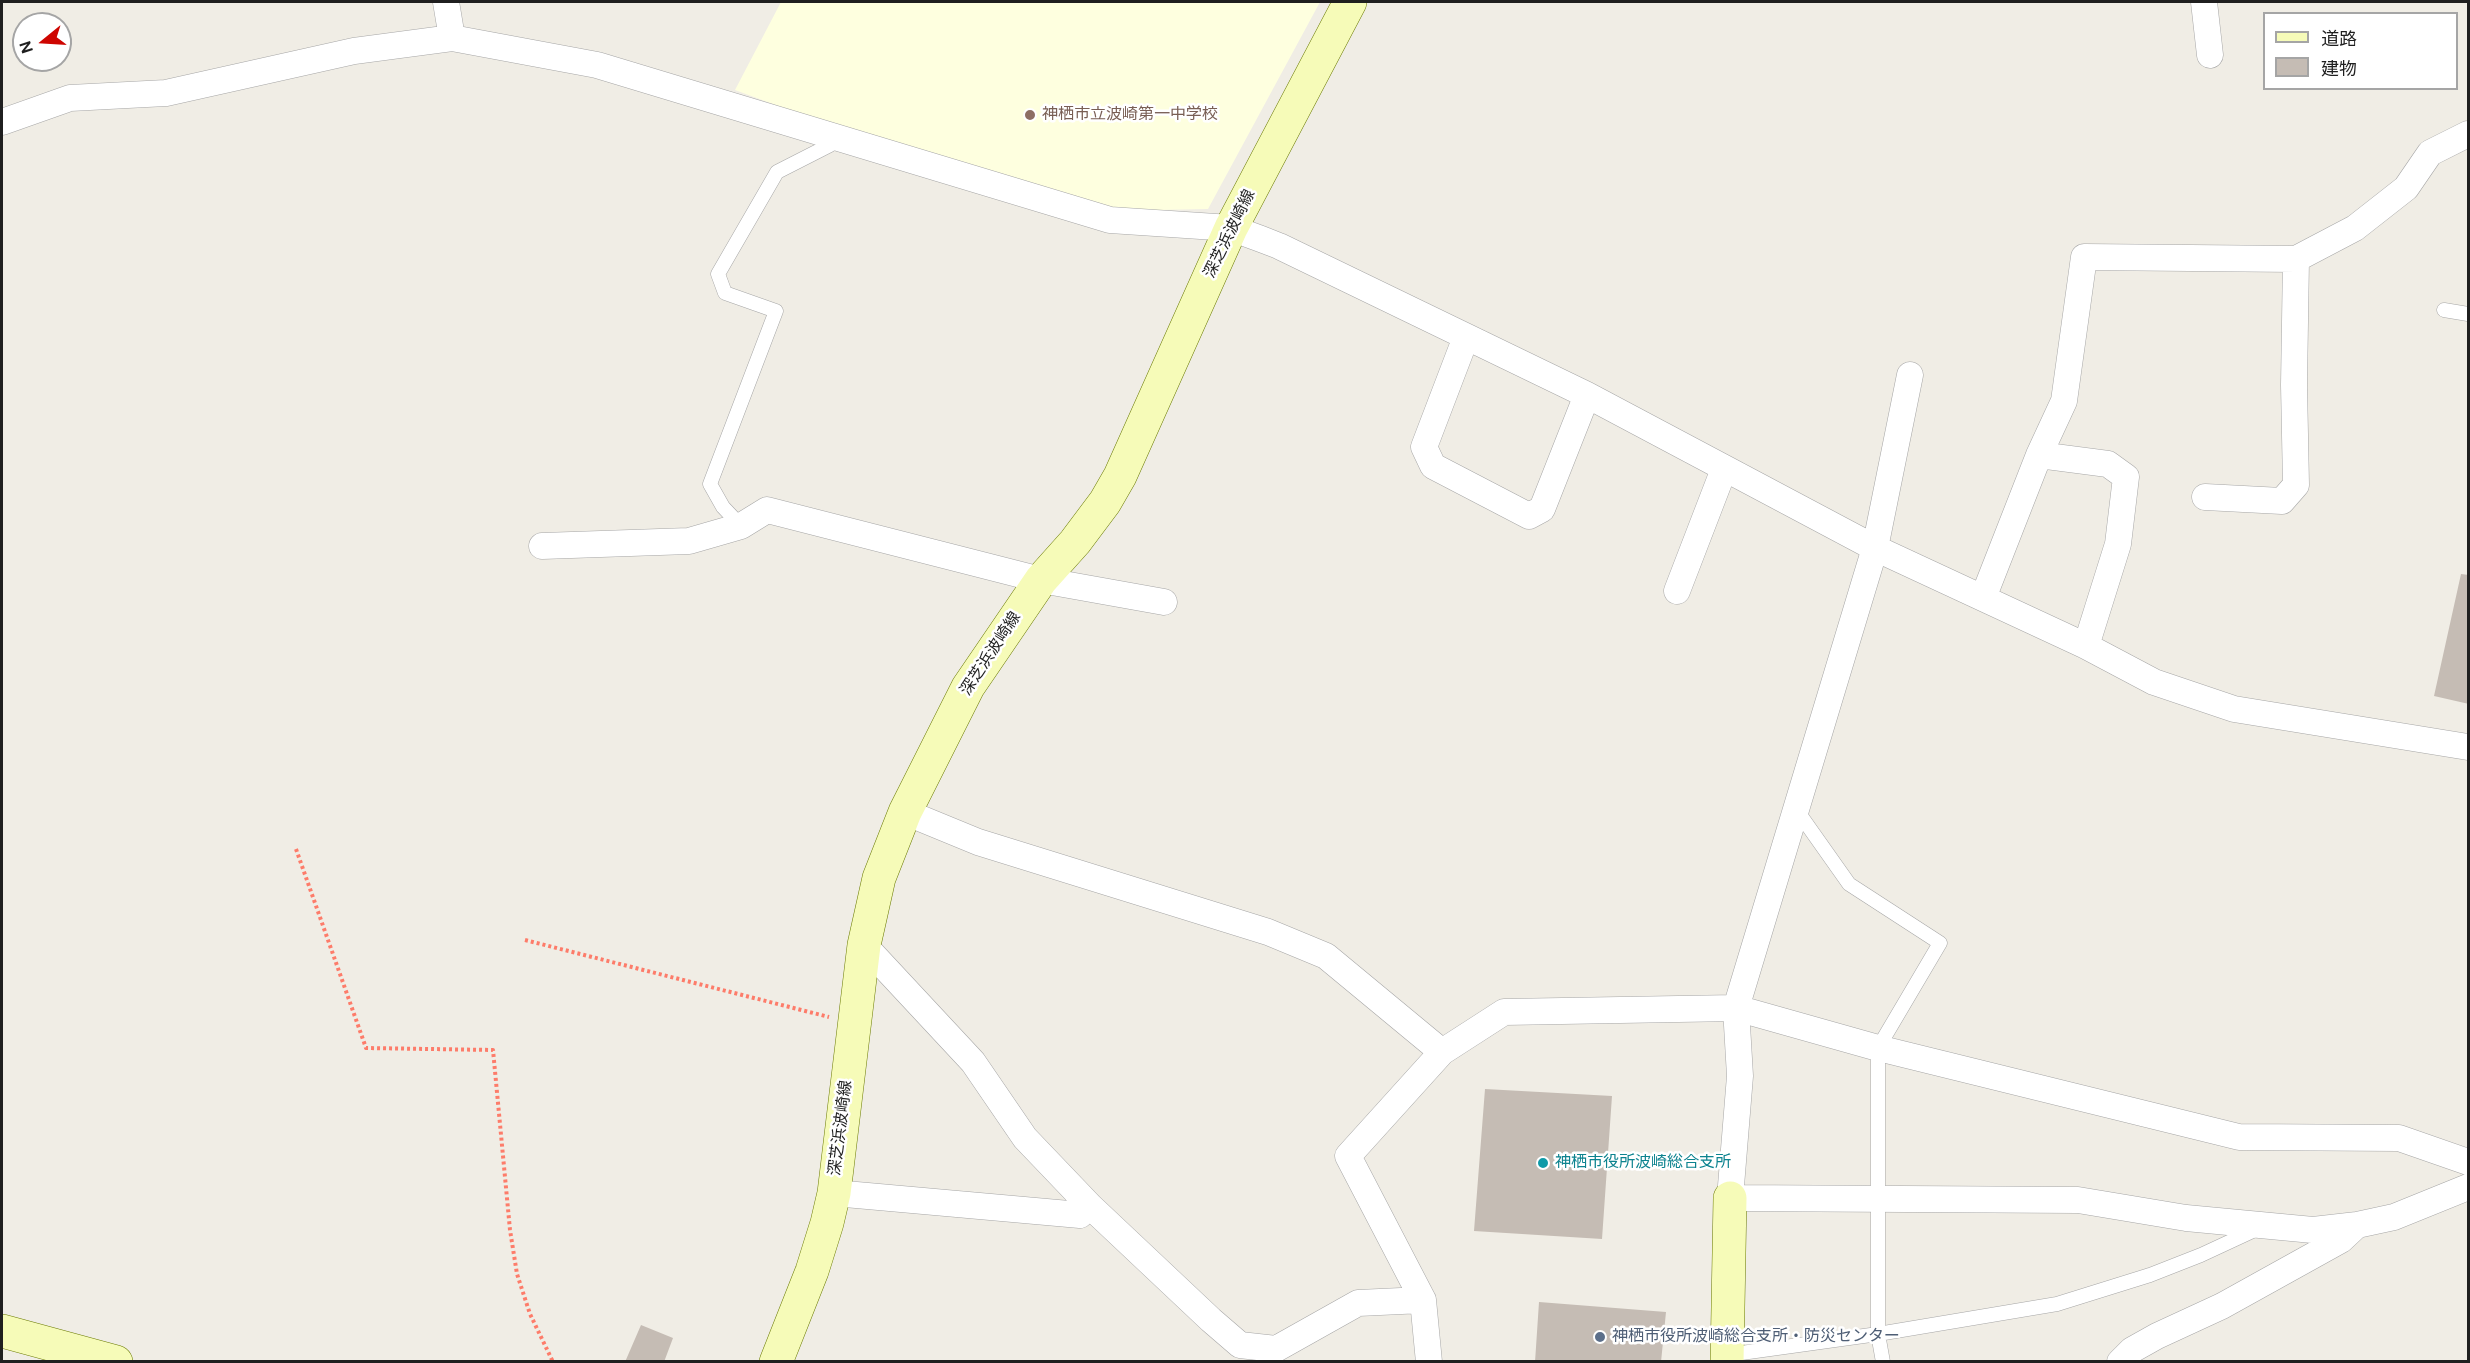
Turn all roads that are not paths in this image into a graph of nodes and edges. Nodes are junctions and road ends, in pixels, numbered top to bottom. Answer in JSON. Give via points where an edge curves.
{"nodes":[{"id":1,"x":446,"y":2,"type":"edge"},
{"id":2,"x":1350,"y":2,"type":"edge"},
{"id":3,"x":2204,"y":2,"type":"edge"},
{"id":4,"x":452,"y":38,"type":"junction"},
{"id":5,"x":2210,"y":55,"type":"dead end"},
{"id":6,"x":2,"y":122,"type":"edge"},
{"id":7,"x":2469,"y":134,"type":"edge"},
{"id":8,"x":834,"y":137,"type":"junction"},
{"id":9,"x":1231,"y":228,"type":"junction"},
{"id":10,"x":2296,"y":259,"type":"junction"},
{"id":11,"x":2444,"y":310,"type":"dead end"},
{"id":12,"x":2469,"y":314,"type":"edge"},
{"id":13,"x":1466,"y":337,"type":"junction"},
{"id":14,"x":1910,"y":375,"type":"dead end"},
{"id":15,"x":1587,"y":396,"type":"junction"},
{"id":16,"x":2039,"y":455,"type":"junction"},
{"id":17,"x":1724,"y":468,"type":"junction"},
{"id":18,"x":2205,"y":497,"type":"dead end"},
{"id":19,"x":741,"y":526,"type":"junction"},
{"id":20,"x":542,"y":546,"type":"dead end"},
{"id":21,"x":1875,"y":548,"type":"junction"},
{"id":22,"x":1041,"y":580,"type":"junction"},
{"id":23,"x":1677,"y":591,"type":"dead end"},
{"id":24,"x":1983,"y":598,"type":"junction"},
{"id":25,"x":1164,"y":602,"type":"dead end"},
{"id":26,"x":2086,"y":646,"type":"junction"},
{"id":27,"x":2469,"y":747,"type":"edge"},
{"id":28,"x":1796,"y":809,"type":"junction"},
{"id":29,"x":905,"y":812,"type":"junction"},
{"id":30,"x":864,"y":945,"type":"junction"},
{"id":31,"x":1736,"y":1008,"type":"junction"},
{"id":32,"x":1878,"y":1048,"type":"junction"},
{"id":33,"x":1442,"y":1052,"type":"junction"},
{"id":34,"x":2469,"y":1162,"type":"edge"},
{"id":35,"x":2469,"y":1187,"type":"edge"},
{"id":36,"x":834,"y":1193,"type":"junction"},
{"id":37,"x":1730,"y":1198,"type":"junction"},
{"id":38,"x":1880,"y":1199,"type":"junction"},
{"id":39,"x":1090,"y":1206,"type":"junction"},
{"id":40,"x":2357,"y":1225,"type":"junction"},
{"id":41,"x":2265,"y":1226,"type":"junction"},
{"id":42,"x":1423,"y":1300,"type":"junction"},
{"id":43,"x":2,"y":1331,"type":"edge"},
{"id":44,"x":1878,"y":1334,"type":"junction"},
{"id":45,"x":1727,"y":1358,"type":"edge"},
{"id":46,"x":116,"y":1362,"type":"edge"},
{"id":47,"x":776,"y":1362,"type":"edge"},
{"id":48,"x":1430,"y":1362,"type":"edge"},
{"id":49,"x":1882,"y":1362,"type":"edge"},
{"id":50,"x":2120,"y":1362,"type":"edge"}],
"edges":[{"from":1,"to":4,"type":"street"},
{"from":2,"to":9,"type":"main road","name":"深芝浜波崎線"},
{"from":3,"to":5,"type":"street"},
{"from":4,"to":6,"type":"street","via":[[354,51],[166,93],[70,98]]},
{"from":4,"to":8,"type":"street","via":[[597,65]]},
{"from":7,"to":10,"type":"street","via":[[2430,153],[2406,188],[2355,228]]},
{"from":8,"to":9,"type":"street","via":[[1110,220]]},
{"from":8,"to":19,"type":"lane","via":[[830,145],[777,172],[718,274],[725,292],[776,311],[710,484],[723,507]]},
{"from":9,"to":13,"type":"street","via":[[1279,246]]},
{"from":9,"to":22,"type":"main road","name":"深芝浜波崎線","via":[[1120,476],[1075,542]]},
{"from":10,"to":16,"type":"street","via":[[2084,257],[2064,401]]},
{"from":10,"to":18,"type":"street","via":[[2296,485],[2283,501]]},
{"from":11,"to":12,"type":"lane"},
{"from":13,"to":15,"type":"street"},
{"from":13,"to":15,"type":"street","via":[[1424,447],[1433,465],[1529,516],[1542,509]]},
{"from":14,"to":21,"type":"street"},
{"from":15,"to":17,"type":"street"},
{"from":16,"to":24,"type":"street"},
{"from":16,"to":26,"type":"street","via":[[2108,464],[2126,477],[2118,544]]},
{"from":17,"to":21,"type":"street"},
{"from":17,"to":23,"type":"street"},
{"from":19,"to":20,"type":"street","via":[[689,542]]},
{"from":19,"to":22,"type":"street","via":[[767,510]]},
{"from":21,"to":24,"type":"street"},
{"from":21,"to":28,"type":"street"},
{"from":22,"to":25,"type":"street"},
{"from":22,"to":29,"type":"main road","name":"深芝浜波崎線","via":[[968,687]]},
{"from":24,"to":26,"type":"street"},
{"from":26,"to":27,"type":"street","via":[[2154,682],[2234,709]]},
{"from":28,"to":31,"type":"street"},
{"from":28,"to":32,"type":"lane","via":[[1849,884],[1940,943]]},
{"from":29,"to":30,"type":"main road","name":"深芝浜波崎線","via":[[879,878]]},
{"from":29,"to":33,"type":"street","via":[[978,842],[1268,932],[1326,956]]},
{"from":30,"to":36,"type":"main road","name":"深芝浜波崎線"},
{"from":30,"to":39,"type":"street","via":[[973,1062],[1025,1138]]},
{"from":31,"to":32,"type":"street"},
{"from":31,"to":33,"type":"street","via":[[1504,1012]]},
{"from":31,"to":37,"type":"street","via":[[1740,1076]]},
{"from":32,"to":34,"type":"street","via":[[2238,1137],[2399,1138]]},
{"from":32,"to":38,"type":"lane"},
{"from":33,"to":42,"type":"street","via":[[1348,1156]]},
{"from":35,"to":40,"type":"street","via":[[2394,1217]]},
{"from":36,"to":39,"type":"street","via":[[1080,1215]]},
{"from":36,"to":47,"type":"main road","name":"深芝浜波崎線","via":[[812,1271]]},
{"from":37,"to":38,"type":"street"},
{"from":37,"to":45,"type":"main road"},
{"from":38,"to":41,"type":"street","via":[[2078,1200]]},
{"from":38,"to":44,"type":"lane"},
{"from":39,"to":42,"type":"street","via":[[1240,1345],[1276,1349],[1358,1303]]},
{"from":40,"to":41,"type":"street","via":[[2313,1230]]},
{"from":40,"to":50,"type":"street","via":[[2341,1240],[2222,1306],[2157,1336]]},
{"from":41,"to":44,"type":"lane","via":[[2181,1263],[2057,1304]]},
{"from":42,"to":48,"type":"street"},
{"from":43,"to":46,"type":"main road"},
{"from":44,"to":45,"type":"lane"},
{"from":44,"to":49,"type":"lane"}]}
